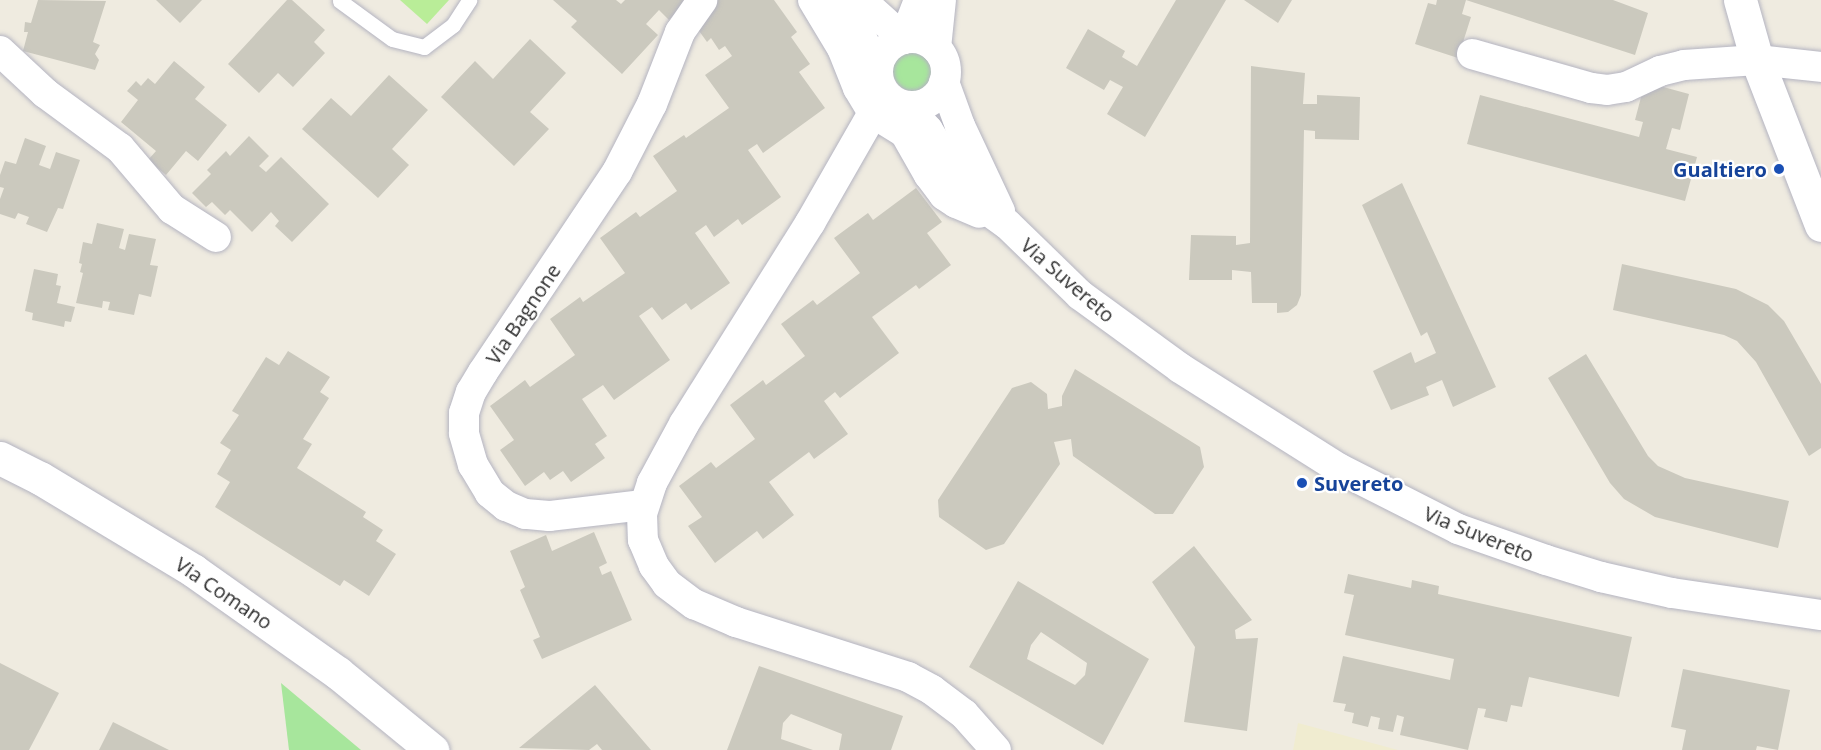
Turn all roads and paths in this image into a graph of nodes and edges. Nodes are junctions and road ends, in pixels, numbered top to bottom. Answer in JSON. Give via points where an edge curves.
{"nodes":[{"id":1,"x":469,"y":0,"type":"edge"},
{"id":2,"x":702,"y":0,"type":"edge"},
{"id":3,"x":813,"y":0,"type":"edge"},
{"id":4,"x":840,"y":0,"type":"edge"},
{"id":5,"x":861,"y":0,"type":"edge"},
{"id":6,"x":918,"y":0,"type":"edge"},
{"id":7,"x":941,"y":0,"type":"edge"},
{"id":8,"x":1740,"y":0,"type":"edge"},
{"id":9,"x":340,"y":2,"type":"dead end"},
{"id":10,"x":904,"y":39,"type":"junction"},
{"id":11,"x":936,"y":48,"type":"junction"},
{"id":12,"x":0,"y":51,"type":"edge"},
{"id":13,"x":1472,"y":54,"type":"dead end"},
{"id":14,"x":1756,"y":60,"type":"junction"},
{"id":15,"x":1821,"y":68,"type":"edge"},
{"id":16,"x":878,"y":72,"type":"junction"},
{"id":17,"x":944,"y":82,"type":"junction"},
{"id":18,"x":907,"y":106,"type":"junction"},
{"id":19,"x":873,"y":113,"type":"junction"},
{"id":20,"x":1007,"y":224,"type":"junction"},
{"id":21,"x":1821,"y":225,"type":"edge"},
{"id":22,"x":216,"y":237,"type":"dead end"},
{"id":23,"x":0,"y":458,"type":"edge"},
{"id":24,"x":643,"y":505,"type":"junction"},
{"id":25,"x":1821,"y":615,"type":"edge"},
{"id":26,"x":432,"y":750,"type":"edge"},
{"id":27,"x":996,"y":750,"type":"edge"}],
"edges":[{"from":1,"to":9,"type":"lane","via":[[453,26],[424,47],[392,39]]},
{"from":2,"to":24,"type":"street","name":"Via Bagnone","via":[[681,32],[652,104],[622,163],[483,372],[464,413],[464,434],[473,465],[490,493],[506,506],[525,514],[549,516]]},
{"from":3,"to":19,"type":"street","via":[[842,48]]},
{"from":4,"to":16,"type":"street"},
{"from":5,"to":10,"type":"street"},
{"from":6,"to":10,"type":"street"},
{"from":7,"to":11,"type":"street"},
{"from":8,"to":14,"type":"street"},
{"from":10,"to":11,"type":"street","via":[[921,40]]},
{"from":10,"to":16,"type":"street","via":[[886,50]]},
{"from":11,"to":17,"type":"street","via":[[943,58]]},
{"from":12,"to":22,"type":"street","via":[[45,93],[120,148],[172,209]]},
{"from":13,"to":14,"type":"street","via":[[1607,90],[1635,84],[1670,68]]},
{"from":14,"to":15,"type":"street"},
{"from":14,"to":21,"type":"street"},
{"from":16,"to":18,"type":"street","via":[[879,83],[888,97]]},
{"from":17,"to":18,"type":"street","via":[[930,101]]},
{"from":17,"to":20,"type":"street","name":"Via Suvereto","via":[[960,126]]},
{"from":18,"to":20,"type":"street","name":"Via Suvereto","via":[[970,193]]},
{"from":19,"to":20,"type":"street","via":[[905,133],[944,195],[962,207]]},
{"from":19,"to":24,"type":"street","via":[[822,203],[684,424]]},
{"from":20,"to":25,"type":"street","name":"Via Suvereto","via":[[1056,274],[1149,347],[1310,452],[1434,518],[1519,552],[1601,577]]},
{"from":23,"to":26,"type":"street","name":"Via Comano","via":[[194,571],[338,673]]},
{"from":24,"to":27,"type":"street","via":[[641,523],[646,548],[654,566],[673,590],[720,616],[908,677],[955,707]]}]}
